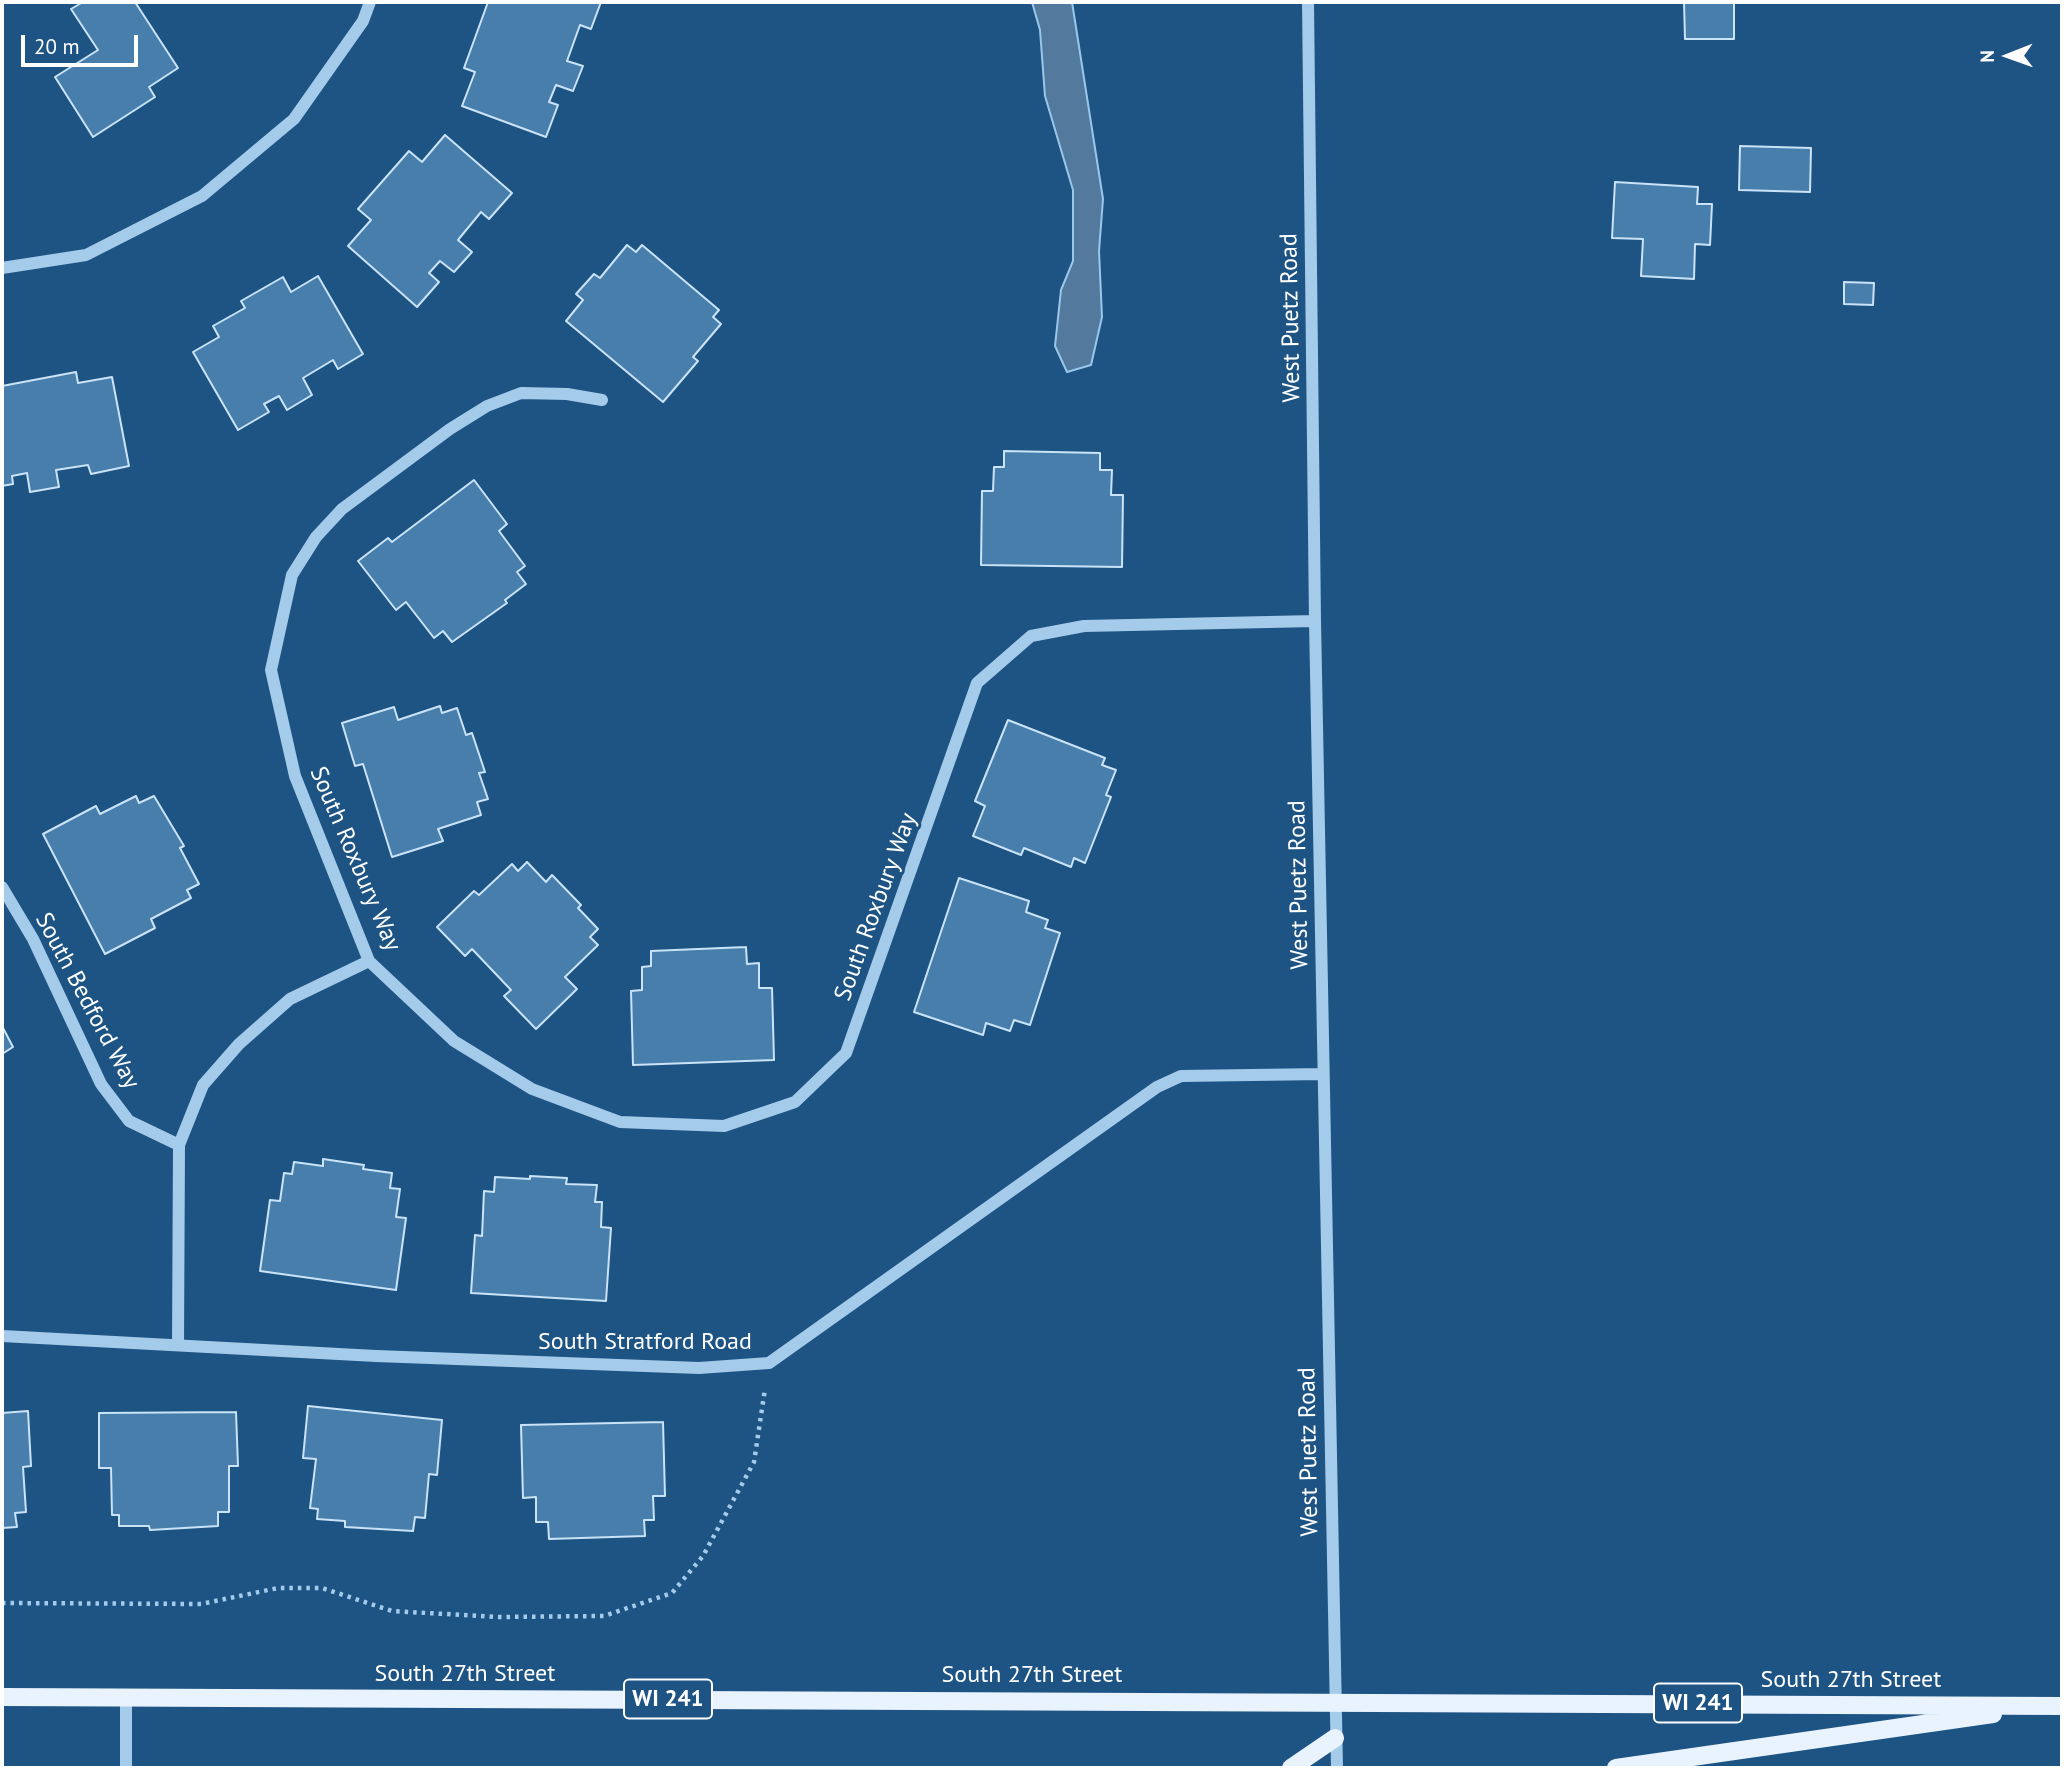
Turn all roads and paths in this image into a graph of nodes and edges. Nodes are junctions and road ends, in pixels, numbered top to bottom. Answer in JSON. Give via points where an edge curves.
{"nodes":[{"id":1,"x":370,"y":2,"type":"edge"},
{"id":2,"x":1308,"y":2,"type":"edge"},
{"id":3,"x":2,"y":268,"type":"edge"},
{"id":4,"x":602,"y":400,"type":"dead end"},
{"id":5,"x":1315,"y":621,"type":"junction"},
{"id":6,"x":2,"y":887,"type":"edge"},
{"id":7,"x":369,"y":961,"type":"junction"},
{"id":8,"x":1323,"y":1074,"type":"junction"},
{"id":9,"x":180,"y":1145,"type":"junction"},
{"id":10,"x":2,"y":1336,"type":"edge"},
{"id":11,"x":178,"y":1345,"type":"junction"},
{"id":12,"x":769,"y":1363,"type":"junction"},
{"id":13,"x":2,"y":1603,"type":"edge"},
{"id":14,"x":2,"y":1697,"type":"edge"},
{"id":15,"x":126,"y":1698,"type":"junction"},
{"id":16,"x":1334,"y":1701,"type":"junction"},
{"id":17,"x":2057,"y":1706,"type":"edge"},
{"id":18,"x":1335,"y":1738,"type":"junction"},
{"id":19,"x":125,"y":1768,"type":"edge"},
{"id":20,"x":1291,"y":1768,"type":"edge"},
{"id":21,"x":1336,"y":1768,"type":"edge"},
{"id":22,"x":1616,"y":1768,"type":"edge"}],
"edges":[{"from":1,"to":3,"type":"street","via":[[363,21],[295,119],[202,196],[86,255]]},
{"from":2,"to":5,"type":"street","name":"West Puetz Road"},
{"from":4,"to":7,"type":"street","name":"South Roxbury Way","via":[[521,393],[487,406],[342,509],[316,537],[292,575],[271,670],[295,776]]},
{"from":5,"to":7,"type":"street","name":"South Roxbury Way","via":[[1084,626],[1031,636],[977,684],[846,1053],[795,1102],[724,1126],[620,1122],[532,1089],[454,1041]]},
{"from":5,"to":8,"type":"street","name":"West Puetz Road"},
{"from":6,"to":9,"type":"street","name":"South Bedford Way","via":[[33,939],[101,1084],[129,1121]]},
{"from":7,"to":9,"type":"street","via":[[289,999],[239,1044],[203,1085]]},
{"from":8,"to":12,"type":"street","name":"South Stratford Road","via":[[1181,1076],[1157,1087]]},
{"from":8,"to":16,"type":"street","name":"West Puetz Road"},
{"from":9,"to":11,"type":"street"},
{"from":10,"to":11,"type":"street","name":"South Stratford Road"},
{"from":11,"to":12,"type":"street","name":"South Stratford Road","via":[[699,1368]]},
{"from":12,"to":13,"type":"path","via":[[754,1462],[703,1556],[672,1593],[604,1616],[498,1618],[393,1611],[322,1588],[278,1588],[201,1604]]},
{"from":14,"to":15,"type":"main road","name":"South 27th Street","number":"WI 241"},
{"from":15,"to":16,"type":"main road","name":"South 27th Street","number":"WI 241"},
{"from":15,"to":19,"type":"street"},
{"from":16,"to":17,"type":"main road","name":"South 27th Street","number":"WI 241"},
{"from":16,"to":18,"type":"street","name":"West Puetz Road"},
{"from":17,"to":22,"type":"main road"},
{"from":18,"to":20,"type":"main road"},
{"from":18,"to":21,"type":"street","name":"West Puetz Road"}]}
